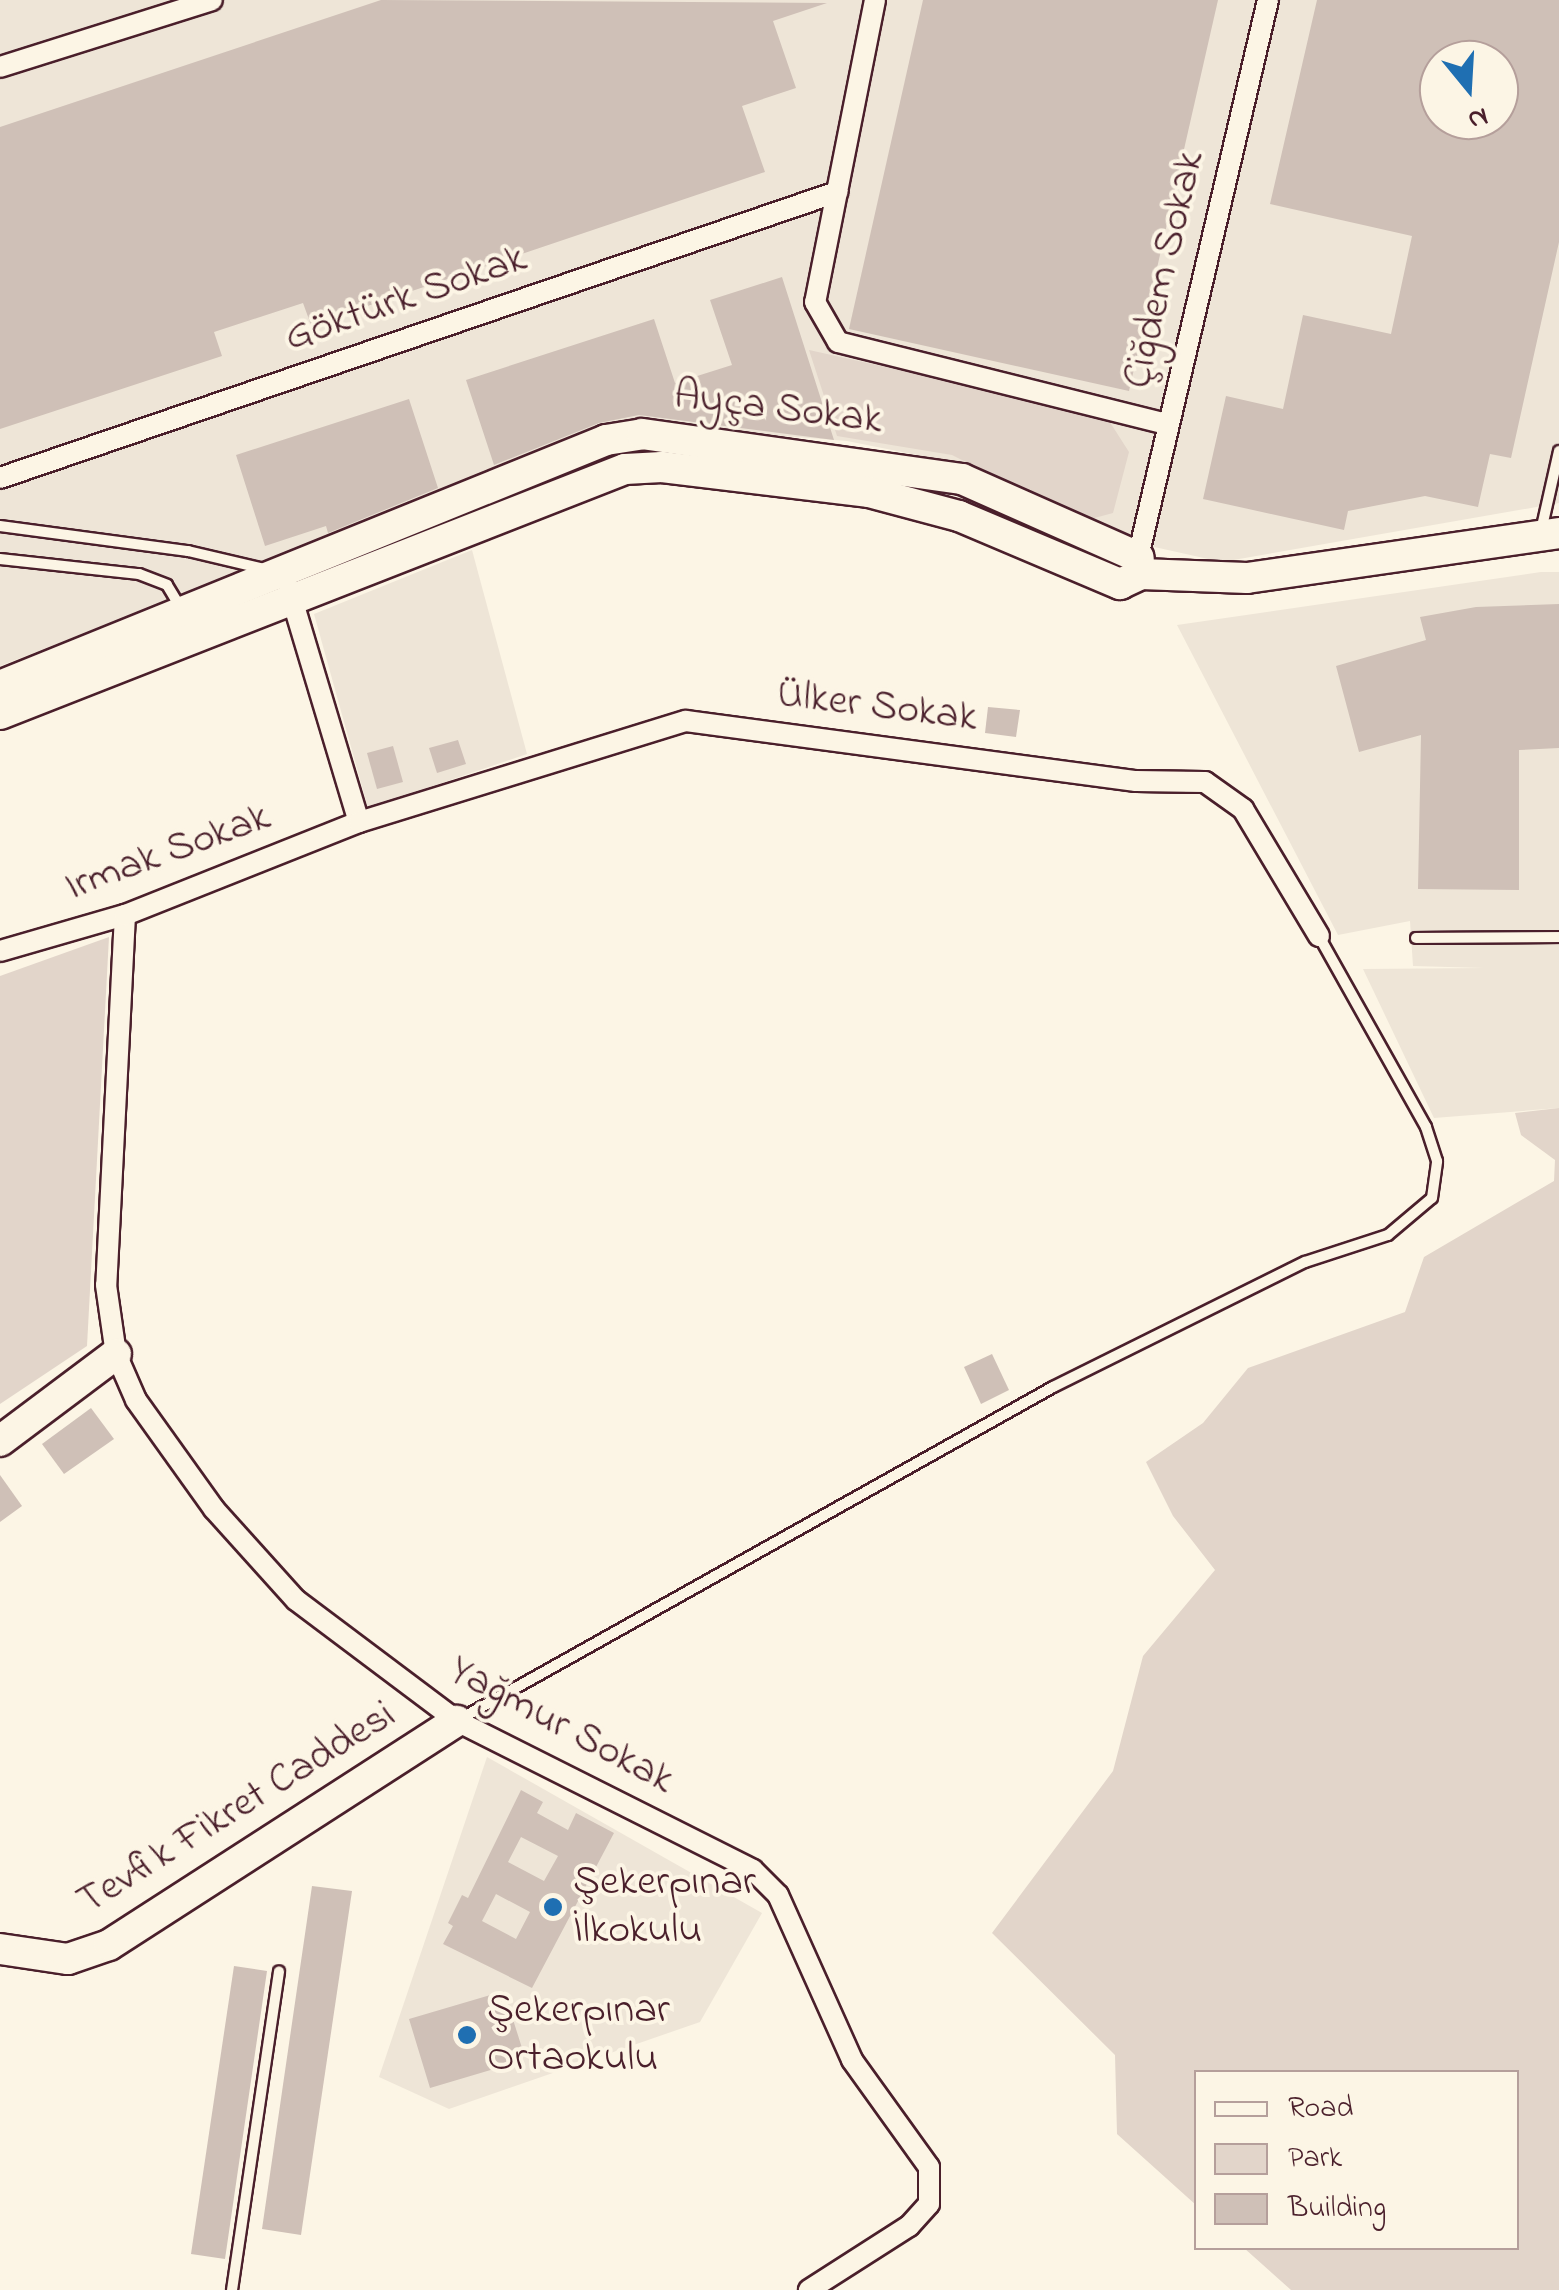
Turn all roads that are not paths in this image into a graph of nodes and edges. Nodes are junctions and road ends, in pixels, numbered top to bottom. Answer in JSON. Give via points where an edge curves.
{"nodes":[{"id":1,"x":212,"y":0,"type":"edge"},
{"id":2,"x":875,"y":0,"type":"edge"},
{"id":3,"x":1268,"y":0,"type":"edge"},
{"id":4,"x":0,"y":67,"type":"edge"},
{"id":5,"x":837,"y":192,"type":"junction"},
{"id":6,"x":1168,"y":424,"type":"junction"},
{"id":7,"x":1559,"y":450,"type":"edge"},
{"id":8,"x":0,"y":478,"type":"edge"},
{"id":9,"x":0,"y":526,"type":"edge"},
{"id":10,"x":1550,"y":533,"type":"edge"},
{"id":11,"x":0,"y":559,"type":"edge"},
{"id":12,"x":1140,"y":566,"type":"junction"},
{"id":13,"x":288,"y":586,"type":"junction"},
{"id":14,"x":184,"y":615,"type":"junction"},
{"id":15,"x":0,"y":686,"type":"edge"},
{"id":16,"x":0,"y":714,"type":"edge"},
{"id":17,"x":360,"y":822,"type":"junction"},
{"id":18,"x":125,"y":915,"type":"junction"},
{"id":19,"x":1319,"y":936,"type":"joint"},
{"id":20,"x":1559,"y":937,"type":"edge"},
{"id":21,"x":1416,"y":938,"type":"dead end"},
{"id":22,"x":0,"y":950,"type":"edge"},
{"id":23,"x":116,"y":1354,"type":"junction"},
{"id":24,"x":0,"y":1440,"type":"edge"},
{"id":25,"x":456,"y":1721,"type":"junction"},
{"id":26,"x":0,"y":1949,"type":"edge"},
{"id":27,"x":280,"y":1971,"type":"dead end"},
{"id":28,"x":232,"y":2290,"type":"edge"},
{"id":29,"x":809,"y":2290,"type":"edge"}],
"edges":[{"from":1,"to":4,"type":"street"},
{"from":2,"to":5,"type":"street"},
{"from":3,"to":6,"type":"street","name":"Çiğdem Sokak"},
{"from":5,"to":6,"type":"street","via":[[816,302],[838,342]]},
{"from":5,"to":8,"type":"street","name":"Göktürk Sokak"},
{"from":6,"to":12,"type":"street","name":"Çiğdem Sokak"},
{"from":7,"to":10,"type":"lane"},
{"from":9,"to":13,"type":"lane","via":[[188,551]]},
{"from":10,"to":12,"type":"street","via":[[1247,578]]},
{"from":11,"to":14,"type":"lane","via":[[140,574],[173,590]]},
{"from":12,"to":13,"type":"street","via":[[1120,584],[959,516],[869,492],[662,467],[625,469]]},
{"from":13,"to":14,"type":"street"},
{"from":13,"to":16,"type":"street"},
{"from":13,"to":17,"type":"street"},
{"from":14,"to":15,"type":"street"},
{"from":17,"to":18,"type":"street","name":"Irmak Sokak"},
{"from":17,"to":19,"type":"street","name":"Ülker Sokak","via":[[686,721],[1136,781],[1205,782],[1243,808]]},
{"from":18,"to":22,"type":"street","name":"Irmak Sokak"},
{"from":18,"to":23,"type":"street","name":"Yağmur Sokak","via":[[106,1285]]},
{"from":19,"to":25,"type":"lane","via":[[1426,1128],[1437,1161],[1432,1198],[1388,1235],[1305,1262],[1054,1387]]},
{"from":20,"to":21,"type":"lane"},
{"from":23,"to":24,"type":"street"},
{"from":23,"to":25,"type":"street","name":"Yağmur Sokak","via":[[136,1400],[214,1509],[296,1600]]},
{"from":25,"to":26,"type":"street","name":"Tevfik Fikret Caddesi","via":[[109,1946],[68,1959]]},
{"from":25,"to":29,"type":"street","name":"Yağmur Sokak","via":[[753,1870],[778,1894],[852,2060],[929,2167],[929,2204],[908,2226]]},
{"from":27,"to":28,"type":"lane"}]}
